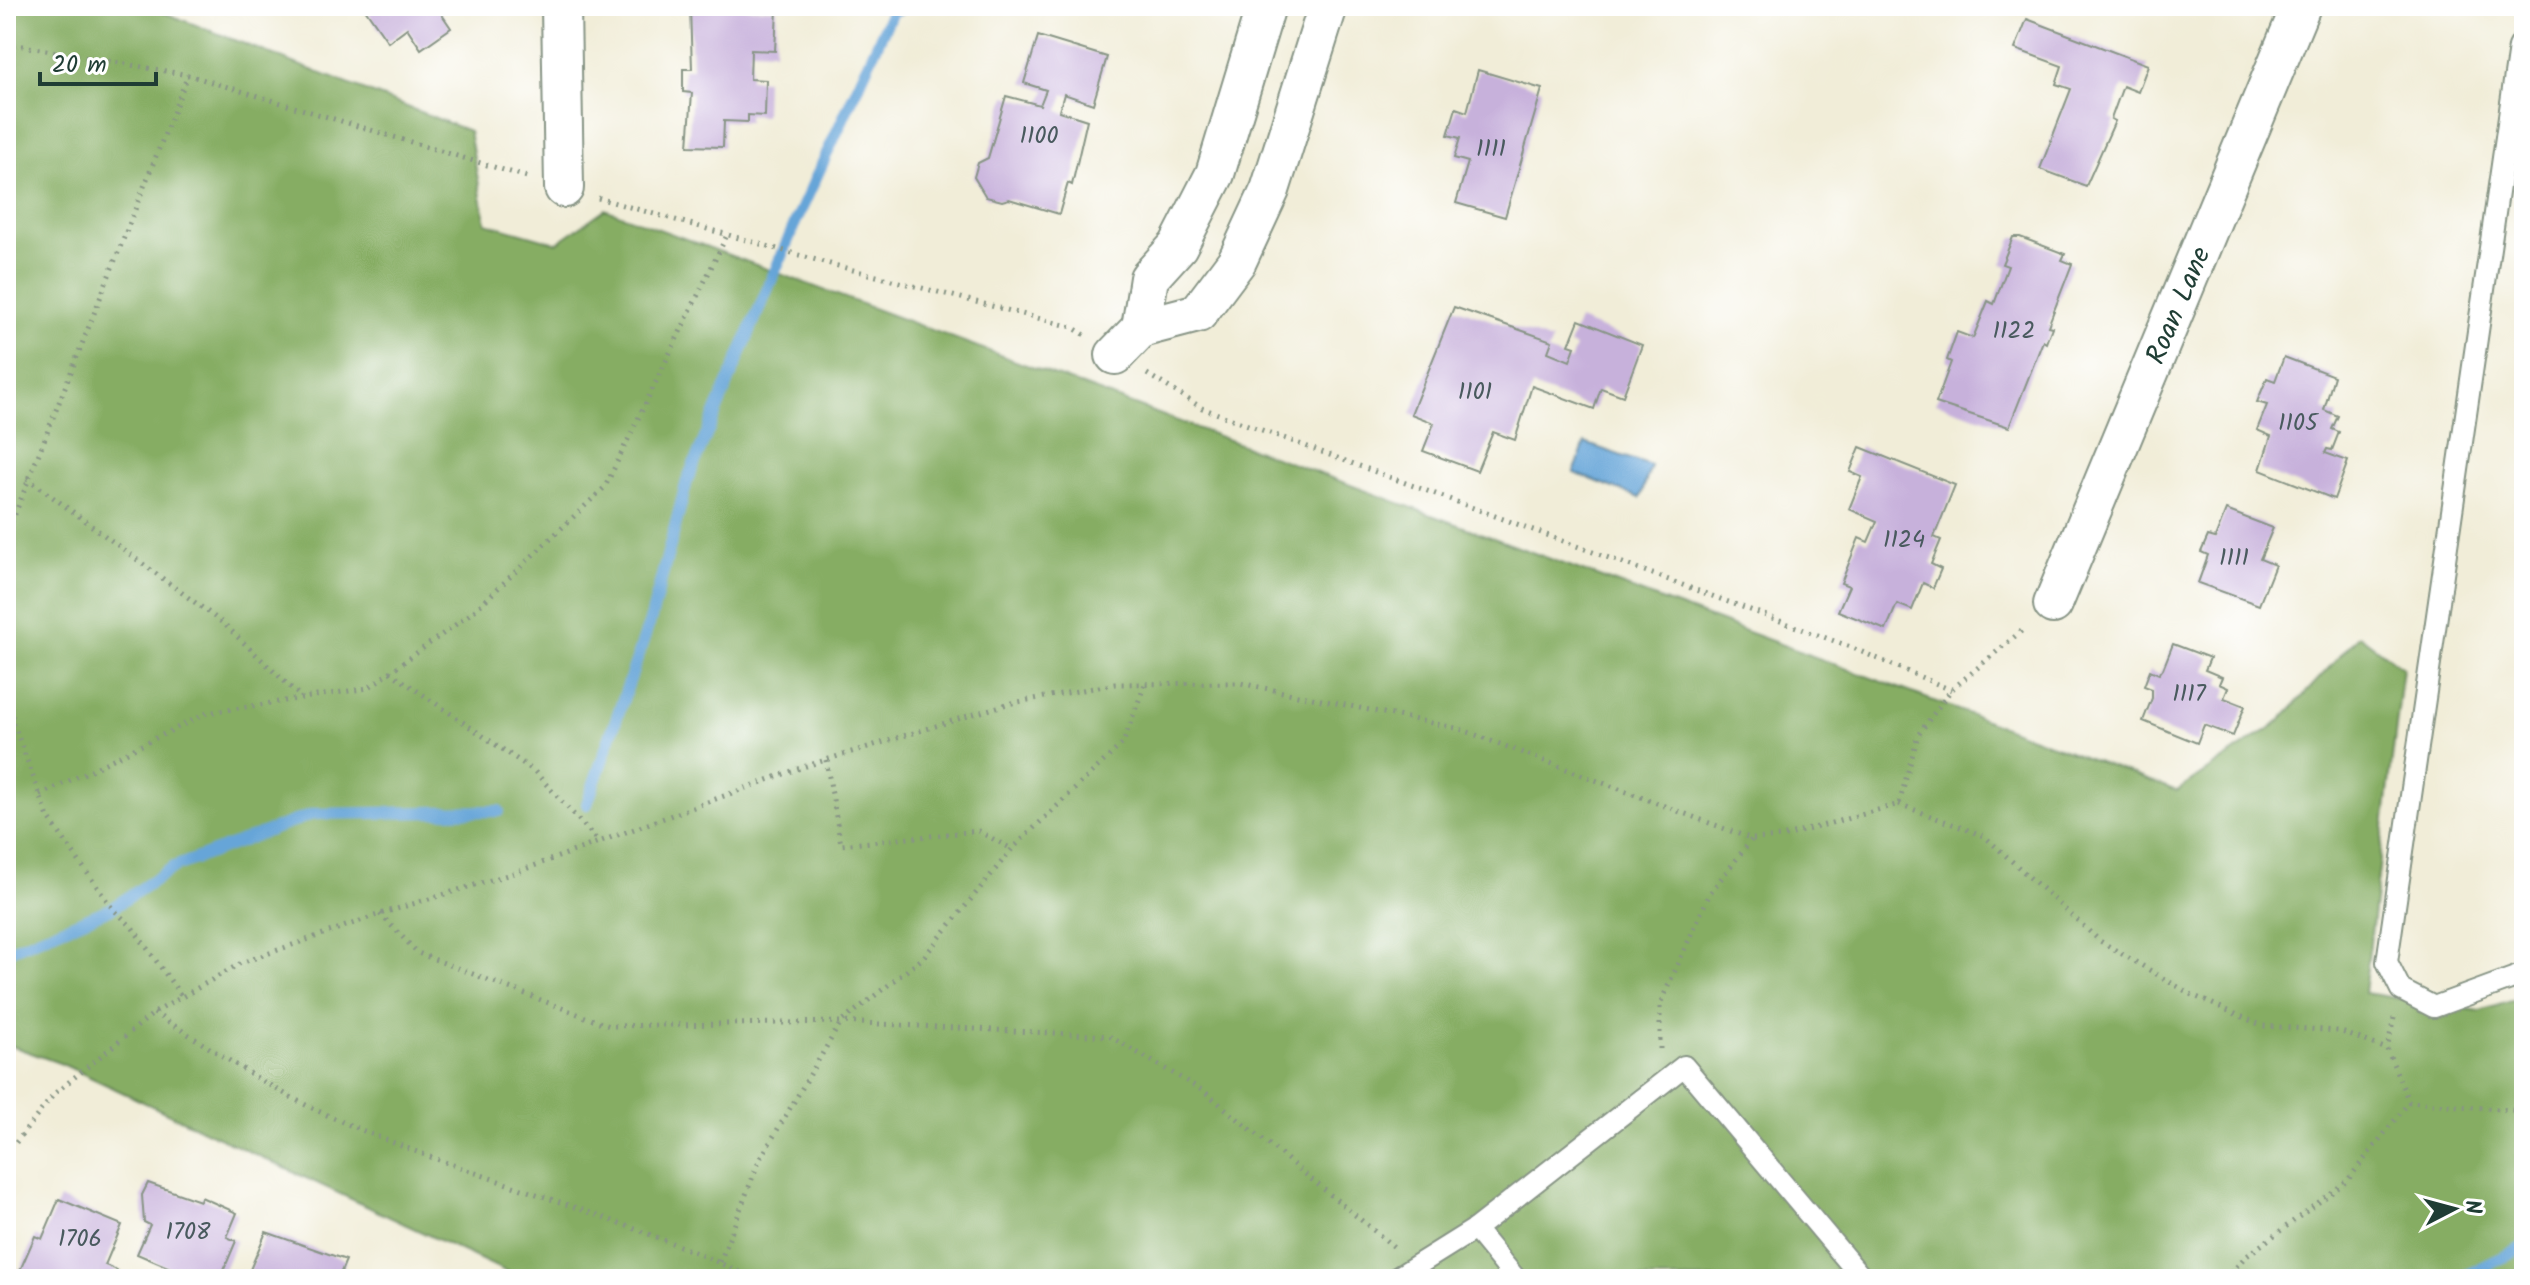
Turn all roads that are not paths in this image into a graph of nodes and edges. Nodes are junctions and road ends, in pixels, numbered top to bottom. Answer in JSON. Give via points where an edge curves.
{"nodes":[{"id":1,"x":561,"y":6,"type":"edge"},
{"id":2,"x":1266,"y":6,"type":"edge"},
{"id":3,"x":1328,"y":6,"type":"edge"},
{"id":4,"x":2301,"y":6,"type":"edge"},
{"id":5,"x":2524,"y":38,"type":"edge"},
{"id":6,"x":564,"y":188,"type":"road end"},
{"id":7,"x":1141,"y":328,"type":"junction"},
{"id":8,"x":1115,"y":355,"type":"road end"},
{"id":9,"x":2053,"y":604,"type":"road end"},
{"id":10,"x":2524,"y":974,"type":"edge"},
{"id":11,"x":1475,"y":1229,"type":"junction"},
{"id":12,"x":1395,"y":1279,"type":"edge"},
{"id":13,"x":1516,"y":1279,"type":"edge"},
{"id":14,"x":1863,"y":1279,"type":"edge"}],
"edges":[{"from":1,"to":6,"type":"street"},
{"from":2,"to":7,"type":"street","via":[[1215,174],[1178,246],[1149,278]]},
{"from":3,"to":7,"type":"street","via":[[1270,190],[1237,261],[1198,313]]},
{"from":4,"to":9,"type":"street","name":"Roan Lane"},
{"from":5,"to":10,"type":"lane","via":[[2387,962],[2401,990],[2434,1007]]},
{"from":7,"to":8,"type":"street"},
{"from":11,"to":12,"type":"lane"},
{"from":11,"to":13,"type":"lane"},
{"from":11,"to":14,"type":"lane","via":[[1684,1066]]}]}
